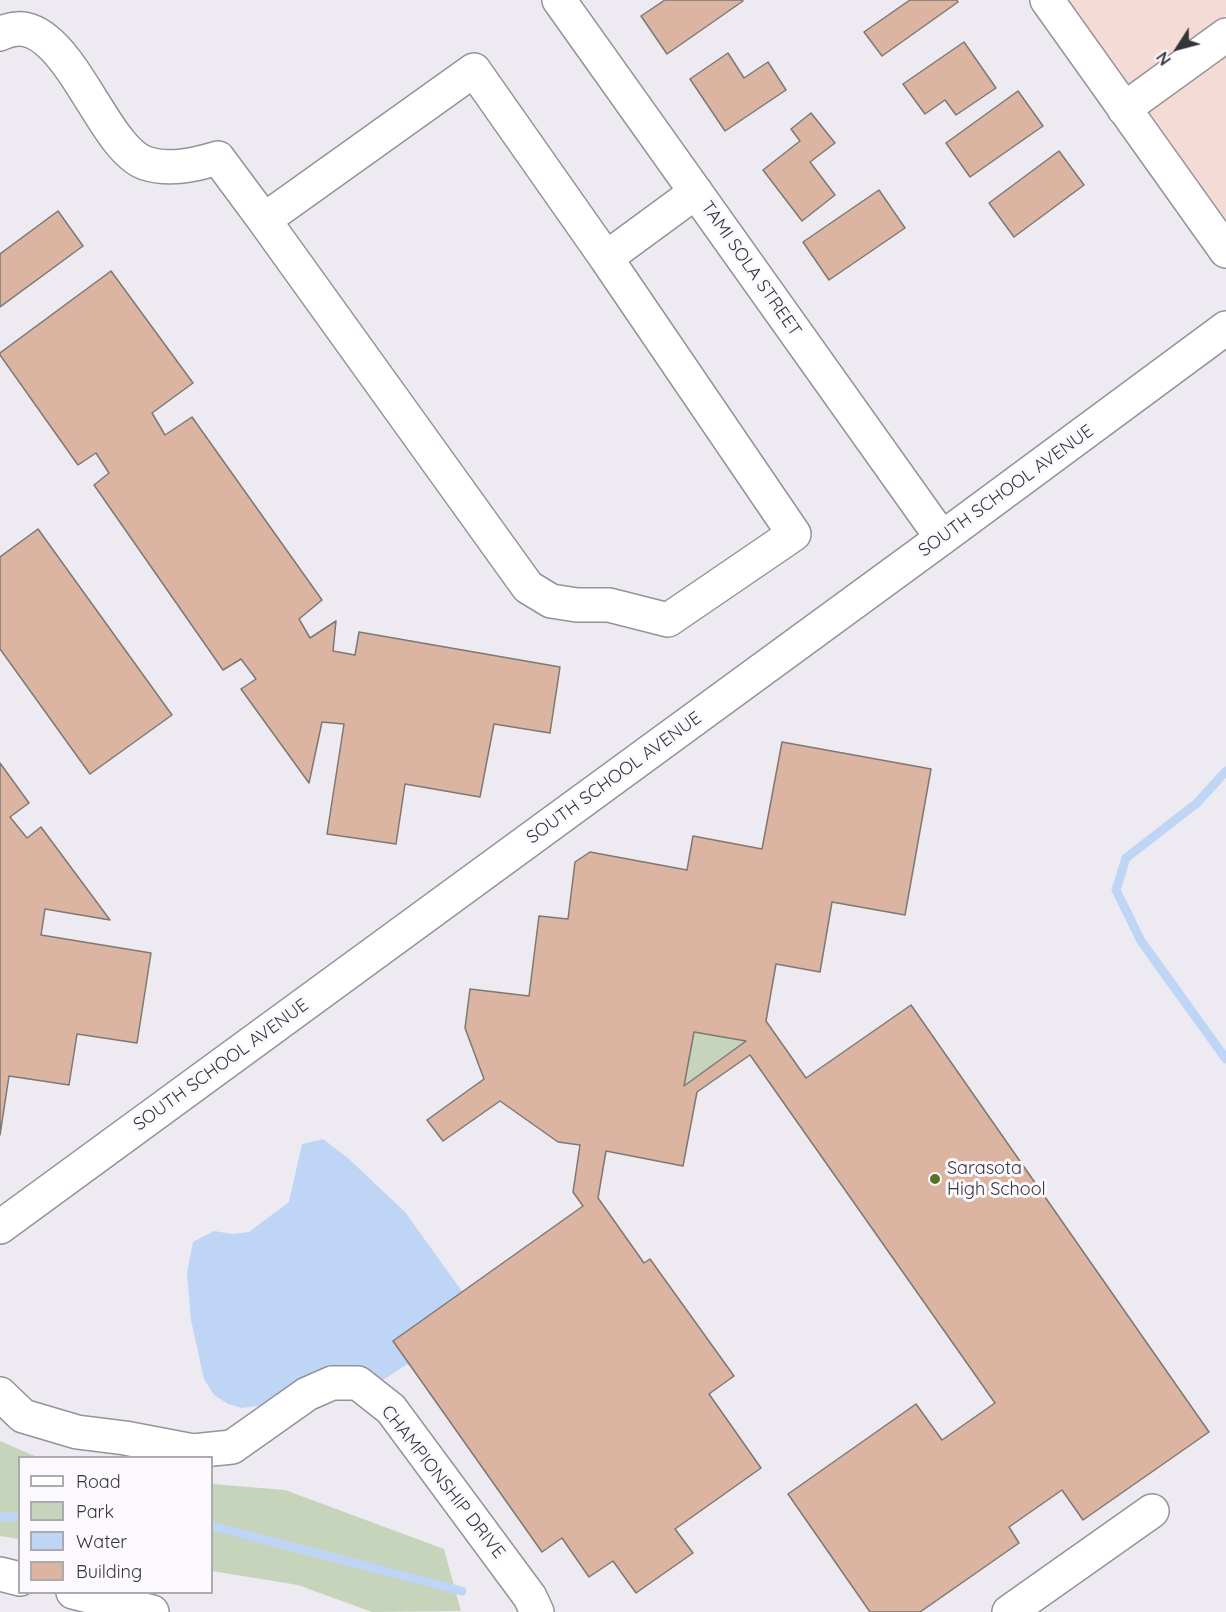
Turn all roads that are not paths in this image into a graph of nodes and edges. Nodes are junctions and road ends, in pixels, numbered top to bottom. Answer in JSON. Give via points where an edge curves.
{"nodes":[{"id":1,"x":559,"y":0,"type":"edge"},
{"id":2,"x":1047,"y":0,"type":"edge"},
{"id":3,"x":0,"y":34,"type":"edge"},
{"id":4,"x":1226,"y":35,"type":"edge"},
{"id":5,"x":1125,"y":109,"type":"junction"},
{"id":6,"x":696,"y":192,"type":"junction"},
{"id":7,"x":264,"y":219,"type":"junction"},
{"id":8,"x":1226,"y":251,"type":"edge"},
{"id":9,"x":606,"y":258,"type":"junction"},
{"id":10,"x":1226,"y":328,"type":"edge"},
{"id":11,"x":942,"y":538,"type":"junction"},
{"id":12,"x":0,"y":1227,"type":"edge"},
{"id":13,"x":0,"y":1394,"type":"edge"},
{"id":14,"x":1152,"y":1511,"type":"dead end"},
{"id":15,"x":0,"y":1575,"type":"edge"},
{"id":16,"x":18,"y":1579,"type":"edge"},
{"id":17,"x":77,"y":1594,"type":"edge"},
{"id":18,"x":152,"y":1612,"type":"edge"},
{"id":19,"x":537,"y":1612,"type":"edge"},
{"id":20,"x":1009,"y":1612,"type":"edge"}],
"edges":[{"from":1,"to":6,"type":"street","name":"TAMI SOLA STREET"},
{"from":2,"to":5,"type":"street"},
{"from":3,"to":7,"type":"street","via":[[21,28],[48,42],[63,57],[124,148],[144,162],[190,166],[218,158]]},
{"from":4,"to":5,"type":"street"},
{"from":5,"to":8,"type":"street"},
{"from":6,"to":9,"type":"street"},
{"from":6,"to":11,"type":"street","name":"TAMI SOLA STREET"},
{"from":7,"to":9,"type":"street","via":[[474,70]]},
{"from":7,"to":9,"type":"street","via":[[528,587],[551,601],[609,604],[668,620],[794,534]]},
{"from":10,"to":11,"type":"street","name":"SOUTH SCHOOL AVENUE"},
{"from":11,"to":12,"type":"street","name":"SOUTH SCHOOL AVENUE"},
{"from":13,"to":19,"type":"street","name":"CHAMPIONSHIP DRIVE","via":[[23,1416],[66,1429],[193,1451],[232,1447],[307,1394],[332,1383],[358,1383],[392,1409],[531,1597]]},
{"from":14,"to":20,"type":"street"},
{"from":15,"to":16,"type":"street"},
{"from":17,"to":18,"type":"street"}]}
